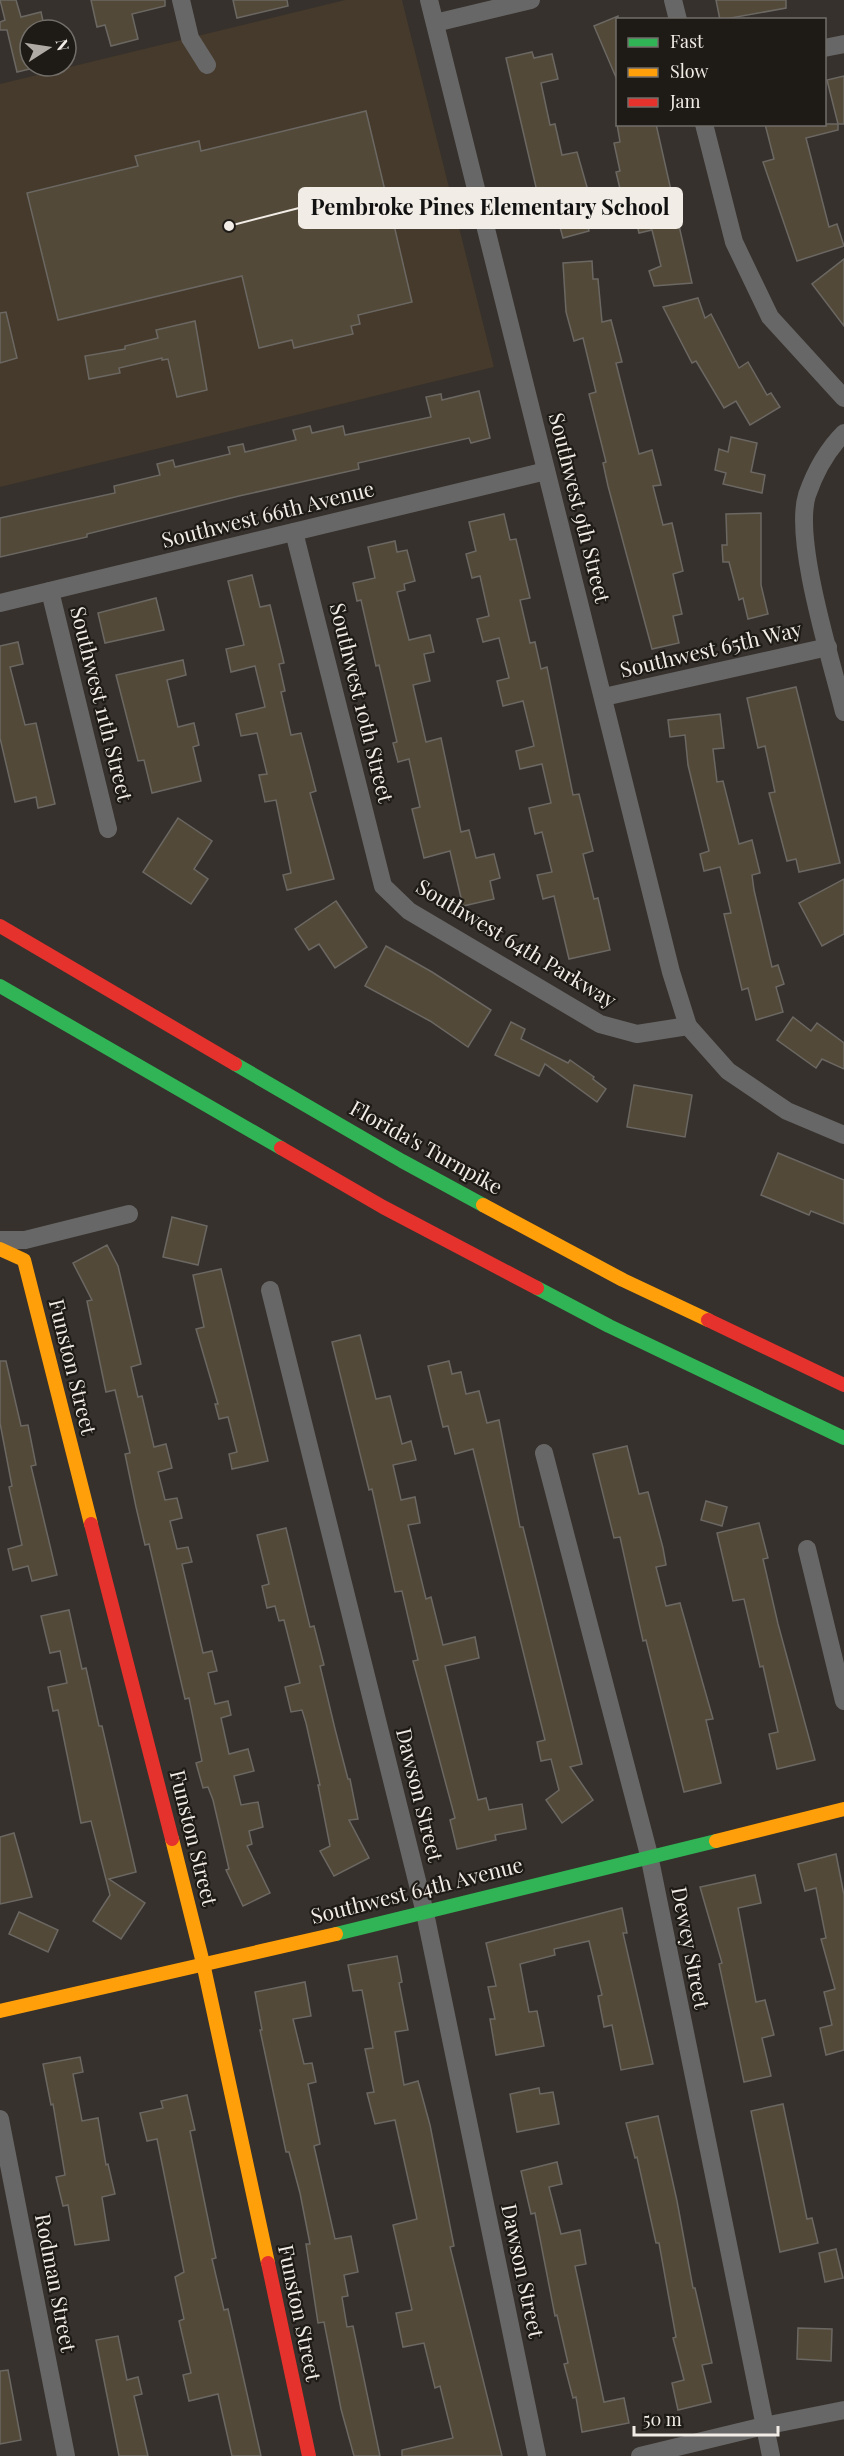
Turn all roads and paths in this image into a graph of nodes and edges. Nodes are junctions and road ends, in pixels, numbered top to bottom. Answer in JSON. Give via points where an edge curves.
{"nodes":[{"id":1,"x":181,"y":0,"type":"edge"},
{"id":2,"x":429,"y":0,"type":"edge"},
{"id":3,"x":531,"y":0,"type":"edge"},
{"id":4,"x":673,"y":0,"type":"edge"},
{"id":5,"x":678,"y":18,"type":"edge"},
{"id":6,"x":435,"y":23,"type":"junction"},
{"id":7,"x":844,"y":44,"type":"edge"},
{"id":8,"x":826,"y":48,"type":"edge"},
{"id":9,"x":207,"y":65,"type":"dead end"},
{"id":10,"x":705,"y":126,"type":"edge"},
{"id":11,"x":844,"y":398,"type":"edge"},
{"id":12,"x":844,"y":432,"type":"edge"},
{"id":13,"x":546,"y":471,"type":"junction"},
{"id":14,"x":294,"y":532,"type":"junction"},
{"id":15,"x":50,"y":591,"type":"junction"},
{"id":16,"x":0,"y":603,"type":"edge"},
{"id":17,"x":828,"y":646,"type":"junction"},
{"id":18,"x":604,"y":697,"type":"junction"},
{"id":19,"x":844,"y":712,"type":"edge"},
{"id":20,"x":108,"y":829,"type":"dead end"},
{"id":21,"x":383,"y":886,"type":"joint"},
{"id":22,"x":0,"y":926,"type":"edge"},
{"id":23,"x":0,"y":986,"type":"edge"},
{"id":24,"x":688,"y":1026,"type":"junction"},
{"id":25,"x":844,"y":1135,"type":"edge"},
{"id":26,"x":129,"y":1214,"type":"dead end"},
{"id":27,"x":0,"y":1240,"type":"edge"},
{"id":28,"x":0,"y":1248,"type":"edge"},
{"id":29,"x":270,"y":1290,"type":"dead end"},
{"id":30,"x":844,"y":1385,"type":"edge"},
{"id":31,"x":844,"y":1438,"type":"edge"},
{"id":32,"x":544,"y":1453,"type":"dead end"},
{"id":33,"x":807,"y":1549,"type":"dead end"},
{"id":34,"x":844,"y":1701,"type":"edge"},
{"id":35,"x":844,"y":1809,"type":"edge"},
{"id":36,"x":649,"y":1855,"type":"junction"},
{"id":37,"x":425,"y":1913,"type":"junction"},
{"id":38,"x":203,"y":1963,"type":"junction"},
{"id":39,"x":0,"y":2012,"type":"edge"},
{"id":40,"x":0,"y":2119,"type":"edge"},
{"id":41,"x":844,"y":2410,"type":"edge"},
{"id":42,"x":764,"y":2426,"type":"junction"},
{"id":43,"x":66,"y":2456,"type":"edge"},
{"id":44,"x":309,"y":2456,"type":"edge"},
{"id":45,"x":537,"y":2456,"type":"edge"},
{"id":46,"x":640,"y":2456,"type":"edge"},
{"id":47,"x":771,"y":2456,"type":"edge"}],
"edges":[{"from":1,"to":9,"type":"street","via":[[190,38]]},
{"from":2,"to":6,"type":"street","name":"Southwest 9th Street"},
{"from":3,"to":6,"type":"street"},
{"from":4,"to":5,"type":"street"},
{"from":6,"to":13,"type":"street","name":"Southwest 9th Street"},
{"from":7,"to":8,"type":"street"},
{"from":10,"to":11,"type":"street","via":[[734,242],[770,317]]},
{"from":12,"to":17,"type":"street","via":[[828,450],[806,497],[804,546]]},
{"from":13,"to":14,"type":"street","name":"Southwest 66th Avenue"},
{"from":13,"to":18,"type":"street","name":"Southwest 9th Street"},
{"from":14,"to":15,"type":"street","name":"Southwest 66th Avenue"},
{"from":14,"to":21,"type":"street","name":"Southwest 10th Street"},
{"from":15,"to":16,"type":"street","name":"Southwest 66th Avenue"},
{"from":15,"to":20,"type":"street","name":"Southwest 11th Street"},
{"from":17,"to":18,"type":"street","name":"Southwest 65th Way"},
{"from":17,"to":19,"type":"street"},
{"from":18,"to":24,"type":"street","name":"Southwest 9th Street","via":[[671,972]]},
{"from":21,"to":24,"type":"street","name":"Southwest 64th Parkway","via":[[409,911],[600,1024],[637,1034]]},
{"from":22,"to":30,"type":"main road","name":"Florida's Turnpike","via":[[402,1161],[623,1280]]},
{"from":23,"to":31,"type":"main road","via":[[383,1207],[609,1326]]},
{"from":24,"to":25,"type":"street","via":[[729,1071],[787,1111]]},
{"from":26,"to":27,"type":"street","via":[[25,1240]]},
{"from":28,"to":38,"type":"main road","name":"Funston Street","via":[[24,1260]]},
{"from":29,"to":37,"type":"street","name":"Dawson Street"},
{"from":32,"to":36,"type":"street","name":"Dewey Street"},
{"from":33,"to":34,"type":"street"},
{"from":35,"to":36,"type":"main road","name":"Southwest 64th Avenue"},
{"from":36,"to":37,"type":"main road","name":"Southwest 64th Avenue"},
{"from":36,"to":42,"type":"street","name":"Dewey Street"},
{"from":37,"to":38,"type":"main road","name":"Southwest 64th Avenue"},
{"from":37,"to":45,"type":"street","name":"Dawson Street"},
{"from":38,"to":39,"type":"main road","name":"Southwest 64th Avenue"},
{"from":38,"to":44,"type":"main road","name":"Funston Street"},
{"from":40,"to":43,"type":"street","name":"Rodman Street"},
{"from":41,"to":42,"type":"street"},
{"from":42,"to":46,"type":"street"},
{"from":42,"to":47,"type":"street","name":"Dewey Street"}]}
